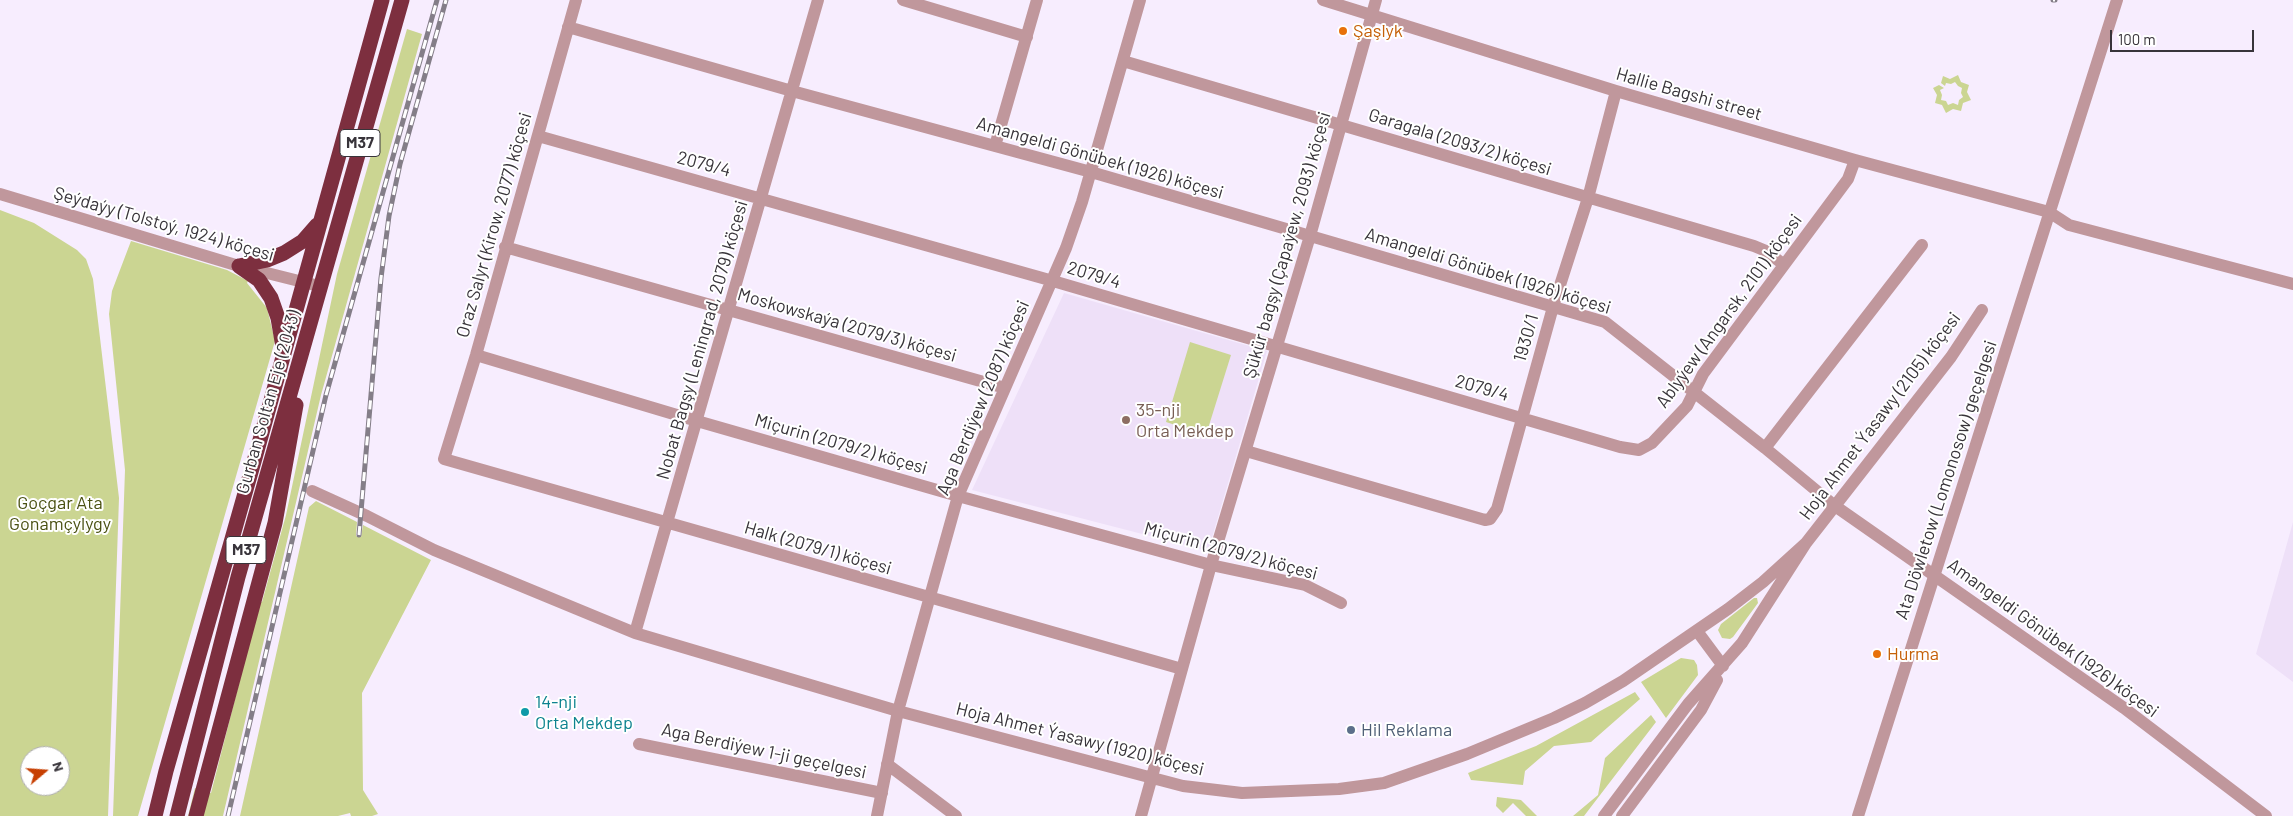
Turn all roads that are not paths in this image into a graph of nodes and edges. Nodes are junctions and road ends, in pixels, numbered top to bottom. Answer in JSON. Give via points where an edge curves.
{"nodes":[{"id":1,"x":382,"y":0,"type":"edge"},
{"id":2,"x":402,"y":0,"type":"edge"},
{"id":3,"x":576,"y":0,"type":"edge"},
{"id":4,"x":818,"y":0,"type":"edge"},
{"id":5,"x":903,"y":0,"type":"edge"},
{"id":6,"x":1037,"y":0,"type":"edge"},
{"id":7,"x":1140,"y":0,"type":"edge"},
{"id":8,"x":1322,"y":0,"type":"edge"},
{"id":9,"x":1376,"y":0,"type":"edge"},
{"id":10,"x":2117,"y":0,"type":"edge"},
{"id":11,"x":1371,"y":14,"type":"junction"},
{"id":12,"x":568,"y":27,"type":"junction"},
{"id":13,"x":1027,"y":37,"type":"junction"},
{"id":14,"x":1123,"y":61,"type":"junction"},
{"id":15,"x":792,"y":91,"type":"junction"},
{"id":16,"x":1616,"y":91,"type":"junction"},
{"id":17,"x":1340,"y":125,"type":"junction"},
{"id":18,"x":538,"y":136,"type":"junction"},
{"id":19,"x":995,"y":146,"type":"junction"},
{"id":20,"x":1855,"y":160,"type":"junction"},
{"id":21,"x":1091,"y":172,"type":"junction"},
{"id":22,"x":0,"y":194,"type":"edge"},
{"id":23,"x":761,"y":198,"type":"junction"},
{"id":24,"x":1588,"y":198,"type":"junction"},
{"id":25,"x":2049,"y":212,"type":"junction"},
{"id":26,"x":322,"y":218,"type":"junction"},
{"id":27,"x":1310,"y":236,"type":"junction"},
{"id":28,"x":1922,"y":245,"type":"dead end"},
{"id":29,"x":505,"y":247,"type":"junction"},
{"id":30,"x":1783,"y":264,"type":"junction"},
{"id":31,"x":239,"y":266,"type":"junction"},
{"id":32,"x":1053,"y":281,"type":"junction"},
{"id":33,"x":303,"y":282,"type":"junction"},
{"id":34,"x":2293,"y":284,"type":"edge"},
{"id":35,"x":319,"y":286,"type":"junction"},
{"id":36,"x":1553,"y":307,"type":"junction"},
{"id":37,"x":730,"y":309,"type":"junction"},
{"id":38,"x":1982,"y":310,"type":"dead end"},
{"id":39,"x":311,"y":320,"type":"junction"},
{"id":40,"x":1277,"y":348,"type":"junction"},
{"id":41,"x":284,"y":352,"type":"junction"},
{"id":42,"x":476,"y":354,"type":"junction"},
{"id":43,"x":1006,"y":388,"type":"junction"},
{"id":44,"x":1693,"y":391,"type":"junction"},
{"id":45,"x":1522,"y":418,"type":"junction"},
{"id":46,"x":697,"y":421,"type":"junction"},
{"id":47,"x":1765,"y":448,"type":"junction"},
{"id":48,"x":1638,"y":450,"type":"joint"},
{"id":49,"x":1246,"y":452,"type":"junction"},
{"id":50,"x":444,"y":460,"type":"joint"},
{"id":51,"x":312,"y":491,"type":"dead end"},
{"id":52,"x":958,"y":496,"type":"junction"},
{"id":53,"x":1834,"y":506,"type":"junction"},
{"id":54,"x":667,"y":523,"type":"junction"},
{"id":55,"x":1806,"y":543,"type":"junction"},
{"id":56,"x":1211,"y":565,"type":"junction"},
{"id":57,"x":1934,"y":574,"type":"junction"},
{"id":58,"x":928,"y":597,"type":"junction"},
{"id":59,"x":1341,"y":603,"type":"dead end"},
{"id":60,"x":1696,"y":631,"type":"junction"},
{"id":61,"x":635,"y":633,"type":"junction"},
{"id":62,"x":1723,"y":666,"type":"junction"},
{"id":63,"x":1182,"y":669,"type":"junction"},
{"id":64,"x":898,"y":711,"type":"junction"},
{"id":65,"x":639,"y":744,"type":"dead end"},
{"id":66,"x":887,"y":764,"type":"junction"},
{"id":67,"x":1152,"y":778,"type":"junction"},
{"id":68,"x":882,"y":793,"type":"junction"},
{"id":69,"x":155,"y":816,"type":"edge"},
{"id":70,"x":176,"y":816,"type":"edge"},
{"id":71,"x":196,"y":816,"type":"edge"},
{"id":72,"x":877,"y":816,"type":"edge"},
{"id":73,"x":956,"y":816,"type":"edge"},
{"id":74,"x":1141,"y":816,"type":"edge"},
{"id":75,"x":1604,"y":816,"type":"edge"},
{"id":76,"x":1622,"y":816,"type":"edge"},
{"id":77,"x":1858,"y":816,"type":"edge"},
{"id":78,"x":2266,"y":816,"type":"edge"}],
"edges":[{"from":1,"to":26,"type":"highway","name":"Gurban Soltan Eje (2043)","number":"M37"},
{"from":2,"to":35,"type":"highway","name":"Gurban Soltan Eje (2043)","number":"M37"},
{"from":3,"to":12,"type":"street","name":"Oraz Salyr (Kirow, 2077) köçesi"},
{"from":4,"to":15,"type":"street","name":"Nobat Bagşy (Leningrad, 2079) köçesi"},
{"from":5,"to":13,"type":"street"},
{"from":6,"to":13,"type":"street"},
{"from":7,"to":14,"type":"street","name":"Aga Berdiýew (2087) köçesi"},
{"from":8,"to":11,"type":"street","name":"Hallie Bagshi street"},
{"from":9,"to":11,"type":"street","name":"Şükür bagşy (Çapaýew, 2093) köçesi"},
{"from":10,"to":25,"type":"street"},
{"from":11,"to":16,"type":"street","name":"Hallie Bagshi street"},
{"from":11,"to":17,"type":"street","name":"Şükür bagşy (Çapaýew, 2093) köçesi"},
{"from":12,"to":15,"type":"street","name":"Amangeldi Gönübek (1926) köçesi"},
{"from":12,"to":18,"type":"street","name":"Oraz Salyr (Kirow, 2077) köçesi"},
{"from":13,"to":19,"type":"street"},
{"from":14,"to":17,"type":"street","name":"Garagala (2093/2) köçesi"},
{"from":14,"to":21,"type":"street","name":"Aga Berdiýew (2087) köçesi"},
{"from":15,"to":19,"type":"street","name":"Amangeldi Gönübek (1926) köçesi"},
{"from":15,"to":23,"type":"street","name":"Nobat Bagşy (Leningrad, 2079) köçesi"},
{"from":16,"to":20,"type":"street","name":"Hallie Bagshi street"},
{"from":16,"to":24,"type":"street","name":"1930/1"},
{"from":17,"to":24,"type":"street","name":"Garagala (2093/2) köçesi"},
{"from":17,"to":27,"type":"street","name":"Şükür bagşy (Çapaýew, 2093) köçesi"},
{"from":18,"to":23,"type":"street","name":"2079/4","number":"2079/4"},
{"from":18,"to":29,"type":"street","name":"Oraz Salyr (Kirow, 2077) köçesi"},
{"from":19,"to":21,"type":"street","name":"Amangeldi Gönübek (1926) köçesi"},
{"from":20,"to":25,"type":"street","name":"Hallie Bagshi street"},
{"from":20,"to":30,"type":"street","name":"Ablyýew (Angarsk, 2101) köçesi","via":[[1848,178]]},
{"from":21,"to":27,"type":"street","name":"Amangeldi Gönübek (1926) köçesi"},
{"from":21,"to":32,"type":"street","name":"Aga Berdiýew (2087) köçesi"},
{"from":22,"to":31,"type":"street","name":"Şeýdaýy (Tolstoý, 1924) köçesi"},
{"from":23,"to":32,"type":"street","name":"2079/4","number":"2079/4"},
{"from":23,"to":37,"type":"street","name":"Nobat Bagşy (Leningrad, 2079) köçesi"},
{"from":24,"to":30,"type":"street","name":"Garagala (2093/2) köçesi","via":[[1754,246]]},
{"from":24,"to":36,"type":"street","name":"1930/1"},
{"from":25,"to":34,"type":"street","name":"Hallie Bagshi street","via":[[2069,225]]},
{"from":25,"to":57,"type":"street","name":"Ata Döwletow (Lomonosow) geçelgesi"},
{"from":26,"to":31,"type":"highway","via":[[309,236],[284,253]]},
{"from":26,"to":33,"type":"highway","name":"Gurban Soltan Eje (2043)","number":"M37"},
{"from":27,"to":36,"type":"street","name":"Amangeldi Gönübek (1926) köçesi"},
{"from":27,"to":40,"type":"street","name":"Şükür bagşy (Çapaýew, 2093) köçesi"},
{"from":28,"to":47,"type":"street"},
{"from":29,"to":37,"type":"street","name":"Moskowskaýa (2079/3) köçesi"},
{"from":29,"to":42,"type":"street","name":"Oraz Salyr (Kirow, 2077) köçesi"},
{"from":30,"to":44,"type":"street","name":"Ablyýew (Angarsk, 2101) köçesi"},
{"from":31,"to":33,"type":"street","name":"Şeýdaýy (Tolstoý, 1924) köçesi"},
{"from":31,"to":41,"type":"highway","name":"Gurban Soltan Eje (2043)","via":[[259,280],[271,298]]},
{"from":32,"to":40,"type":"street","name":"2079/4","number":"2079/4"},
{"from":32,"to":43,"type":"street","name":"Aga Berdiýew (2087) köçesi"},
{"from":33,"to":35,"type":"street","name":"Şeýdaýy (Tolstoý, 1924) köçesi"},
{"from":33,"to":41,"type":"highway","name":"Gurban Soltan Eje (2043)","number":"M37"},
{"from":35,"to":39,"type":"highway","name":"Gurban Soltan Eje (2043)","number":"M37"},
{"from":36,"to":44,"type":"street","name":"Amangeldi Gönübek (1926) köçesi","via":[[1606,322]]},
{"from":36,"to":45,"type":"street","name":"1930/1"},
{"from":37,"to":43,"type":"street","name":"Moskowskaýa (2079/3) köçesi"},
{"from":37,"to":46,"type":"street","name":"Nobat Bagşy (Leningrad, 2079) köçesi"},
{"from":38,"to":53,"type":"street","name":"Hoja Ahmet Ýasawy (2105) köçesi","via":[[1951,356]]},
{"from":39,"to":70,"type":"highway","name":"Gurban Soltan Eje (2043)","number":"M37","via":[[238,576]]},
{"from":39,"to":71,"type":"highway","via":[[275,523]]},
{"from":40,"to":45,"type":"street","name":"2079/4","number":"2079/4"},
{"from":40,"to":49,"type":"street","name":"Şükür bagşy (Çapaýew, 2093) köçesi"},
{"from":41,"to":69,"type":"highway","name":"Gurban Soltan Eje (2043)","number":"M37"},
{"from":42,"to":46,"type":"street","name":"Miçurin (2079/2) köçesi"},
{"from":42,"to":50,"type":"street","name":"Oraz Salyr (Kirow, 2077) köçesi"},
{"from":43,"to":52,"type":"street","name":"Aga Berdiýew (2087) köçesi"},
{"from":44,"to":47,"type":"street","name":"Amangeldi Gönübek (1926) köçesi"},
{"from":44,"to":48,"type":"street","name":"Ablyýew (Angarsk, 2101) köçesi","via":[[1686,406],[1652,443]]},
{"from":45,"to":48,"type":"street","name":"2079/4","number":"2079/4"},
{"from":45,"to":49,"type":"street","name":"1930/1","via":[[1497,509],[1490,519],[1485,520]]},
{"from":46,"to":52,"type":"street","name":"Miçurin (2079/2) köçesi"},
{"from":46,"to":54,"type":"street","name":"Nobat Bagşy (Leningrad, 2079) köçesi"},
{"from":47,"to":53,"type":"street","name":"Amangeldi Gönübek (1926) köçesi"},
{"from":49,"to":56,"type":"street","name":"Şükür bagşy (Çapaýew, 2093) köçesi"},
{"from":50,"to":54,"type":"street","name":"Halk (2079/1) köçesi"},
{"from":51,"to":61,"type":"street","name":"Hoja Ahmet Ýasawy (1920) köçesi","via":[[434,550]]},
{"from":52,"to":56,"type":"street","name":"Miçurin (2079/2) köçesi"},
{"from":52,"to":58,"type":"street","name":"Aga Berdiýew (2087) köçesi"},
{"from":53,"to":55,"type":"street","name":"Hoja Ahmet Ýasawy (2105) köçesi"},
{"from":53,"to":57,"type":"street","name":"Amangeldi Gönübek (1926) köçesi"},
{"from":54,"to":58,"type":"street","name":"Halk (2079/1) köçesi"},
{"from":54,"to":61,"type":"street","name":"Nobat Bagşy (Leningrad, 2079) köçesi"},
{"from":55,"to":60,"type":"street","name":"Hoja Ahmet Ýasawy (2105) köçesi","via":[[1746,596]]},
{"from":55,"to":62,"type":"street","name":"Hoja Ahmet Ýasawy (2105) köçesi","via":[[1747,636]]},
{"from":56,"to":59,"type":"street","name":"Miçurin (2079/2) köçesi","via":[[1305,585]]},
{"from":56,"to":63,"type":"street","name":"Şükür bagşy (Çapaýew, 2093) köçesi"},
{"from":57,"to":77,"type":"street","name":"Ata Döwletow (Lomonosow) geçelgesi"},
{"from":57,"to":78,"type":"street","name":"Amangeldi Gönübek (1926) köçesi","via":[[2124,708]]},
{"from":58,"to":63,"type":"street","name":"Halk (2079/1) köçesi"},
{"from":58,"to":64,"type":"street","name":"Aga Berdiýew (2087) köçesi"},
{"from":60,"to":62,"type":"street"},
{"from":60,"to":67,"type":"street","name":"Hoja Ahmet Ýasawy (1920) köçesi","via":[[1585,703],[1500,741],[1384,783],[1339,789],[1242,793],[1183,786]]},
{"from":61,"to":64,"type":"street","name":"Hoja Ahmet Ýasawy (1920) köçesi"},
{"from":62,"to":75,"type":"street","name":"Hoja Ahmet Ýasawy (2105) köçesi","via":[[1688,704]]},
{"from":62,"to":76,"type":"street","name":"Hoja Ahmet Ýasawy (2105) köçesi","via":[[1701,710]]},
{"from":63,"to":67,"type":"street","name":"Şükür bagşy (Çapaýew, 2093) köçesi"},
{"from":64,"to":66,"type":"street","name":"Aga Berdiýew (2087) köçesi"},
{"from":64,"to":67,"type":"street","name":"Hoja Ahmet Ýasawy (1920) köçesi"},
{"from":65,"to":68,"type":"street","name":"Aga Berdiýew 1-ji geçelgesi"},
{"from":66,"to":68,"type":"street","name":"Aga Berdiýew (2087) köçesi"},
{"from":66,"to":73,"type":"street"},
{"from":67,"to":74,"type":"street","name":"Şükür bagşy (Çapaýew, 2093) köçesi"},
{"from":68,"to":72,"type":"street","name":"Aga Berdiýew (2087) köçesi"}]}
